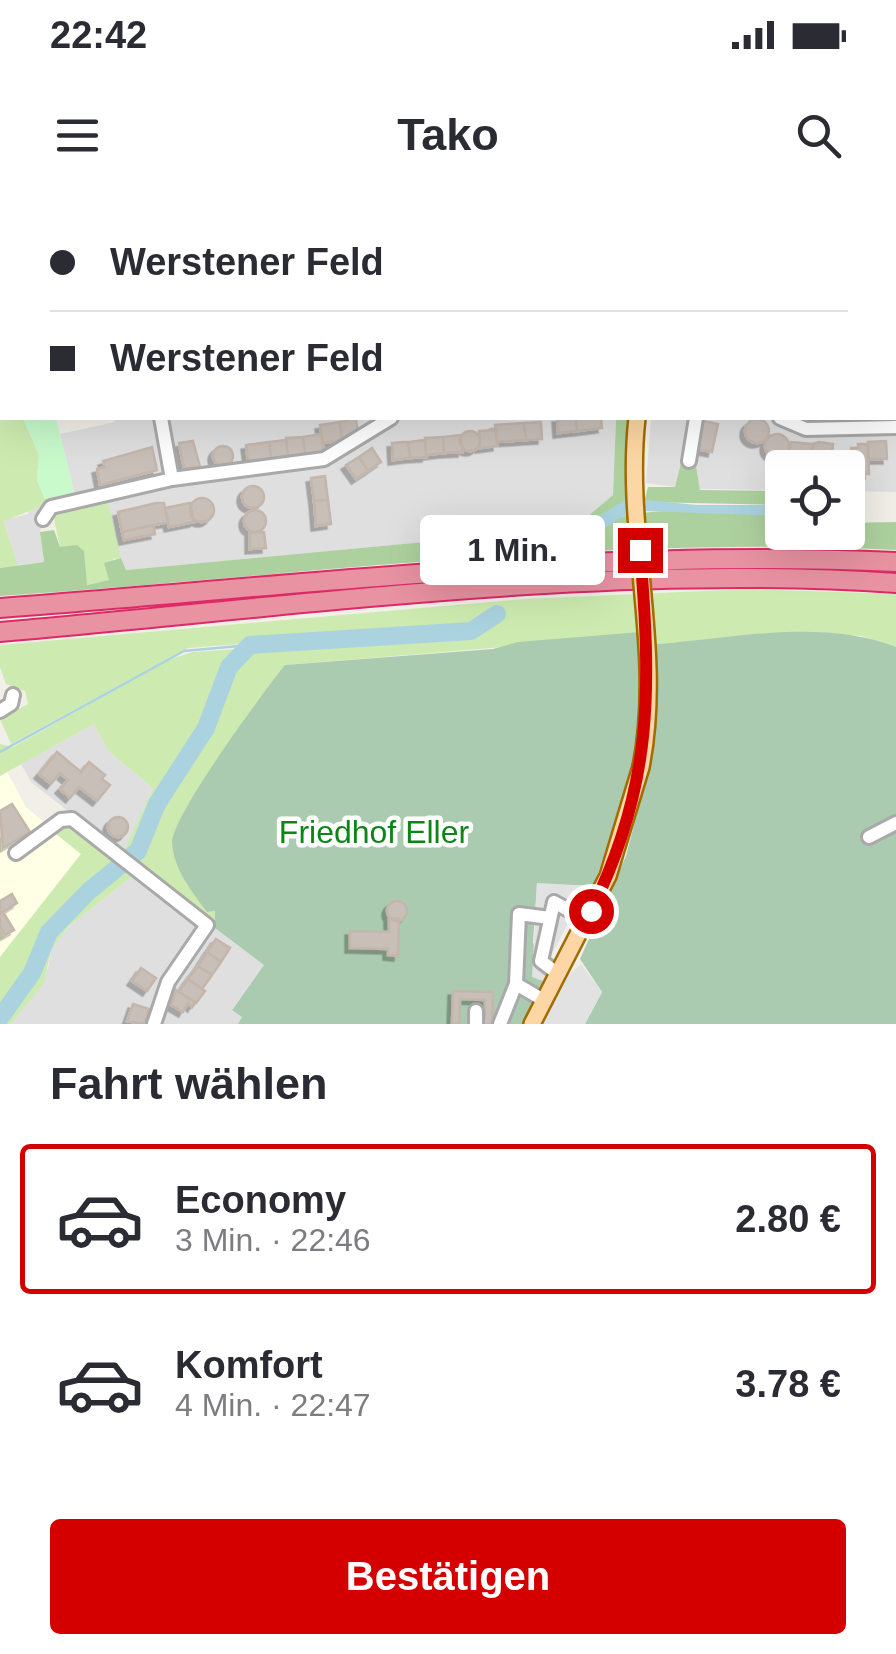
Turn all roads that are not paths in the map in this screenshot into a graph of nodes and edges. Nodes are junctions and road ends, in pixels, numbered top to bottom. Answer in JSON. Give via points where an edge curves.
{"nodes":[{"id":1,"x":160,"y":420,"type":"edge"},
{"id":2,"x":388,"y":420,"type":"edge"},
{"id":3,"x":637,"y":420,"type":"edge"},
{"id":4,"x":696,"y":420,"type":"edge"},
{"id":5,"x":785,"y":420,"type":"edge"},
{"id":6,"x":896,"y":427,"type":"edge"},
{"id":7,"x":689,"y":461,"type":"dead end"},
{"id":8,"x":172,"y":479,"type":"junction"},
{"id":9,"x":43,"y":519,"type":"dead end"},
{"id":10,"x":896,"y":562,"type":"edge"},
{"id":11,"x":896,"y":583,"type":"edge"},
{"id":12,"x":0,"y":608,"type":"edge"},
{"id":13,"x":0,"y":632,"type":"edge"},
{"id":14,"x":13,"y":695,"type":"dead end"},
{"id":15,"x":0,"y":712,"type":"edge"},
{"id":16,"x":896,"y":823,"type":"edge"},
{"id":17,"x":869,"y":837,"type":"dead end"},
{"id":18,"x":16,"y":853,"type":"dead end"},
{"id":19,"x":550,"y":918,"type":"junction"},
{"id":20,"x":586,"y":920,"type":"junction"},
{"id":21,"x":558,"y":974,"type":"junction"},
{"id":22,"x":516,"y":984,"type":"junction"},
{"id":23,"x":544,"y":1001,"type":"junction"},
{"id":24,"x":154,"y":1024,"type":"edge"},
{"id":25,"x":500,"y":1024,"type":"edge"},
{"id":26,"x":532,"y":1024,"type":"edge"}],
"edges":[{"from":1,"to":8,"type":"street"},
{"from":2,"to":8,"type":"street","via":[[324,460]]},
{"from":3,"to":20,"type":"main road","bridge":true,"via":[[634,477],[649,676],[640,766],[625,832]]},
{"from":4,"to":7,"type":"street"},
{"from":5,"to":6,"type":"street","via":[[806,428]]},
{"from":8,"to":9,"type":"street","via":[[51,507]]},
{"from":10,"to":12,"type":"highway","via":[[585,562]]},
{"from":11,"to":13,"type":"highway","via":[[757,579],[546,587]]},
{"from":14,"to":15,"type":"street"},
{"from":16,"to":17,"type":"street"},
{"from":18,"to":24,"type":"street","via":[[72,819],[207,925],[168,982]]},
{"from":19,"to":20,"type":"street","via":[[554,902]]},
{"from":19,"to":21,"type":"street","via":[[541,961]]},
{"from":19,"to":22,"type":"street","via":[[520,914]]},
{"from":20,"to":21,"type":"main road"},
{"from":21,"to":23,"type":"main road"},
{"from":22,"to":23,"type":"street"},
{"from":22,"to":25,"type":"street"},
{"from":23,"to":26,"type":"main road"}]}
